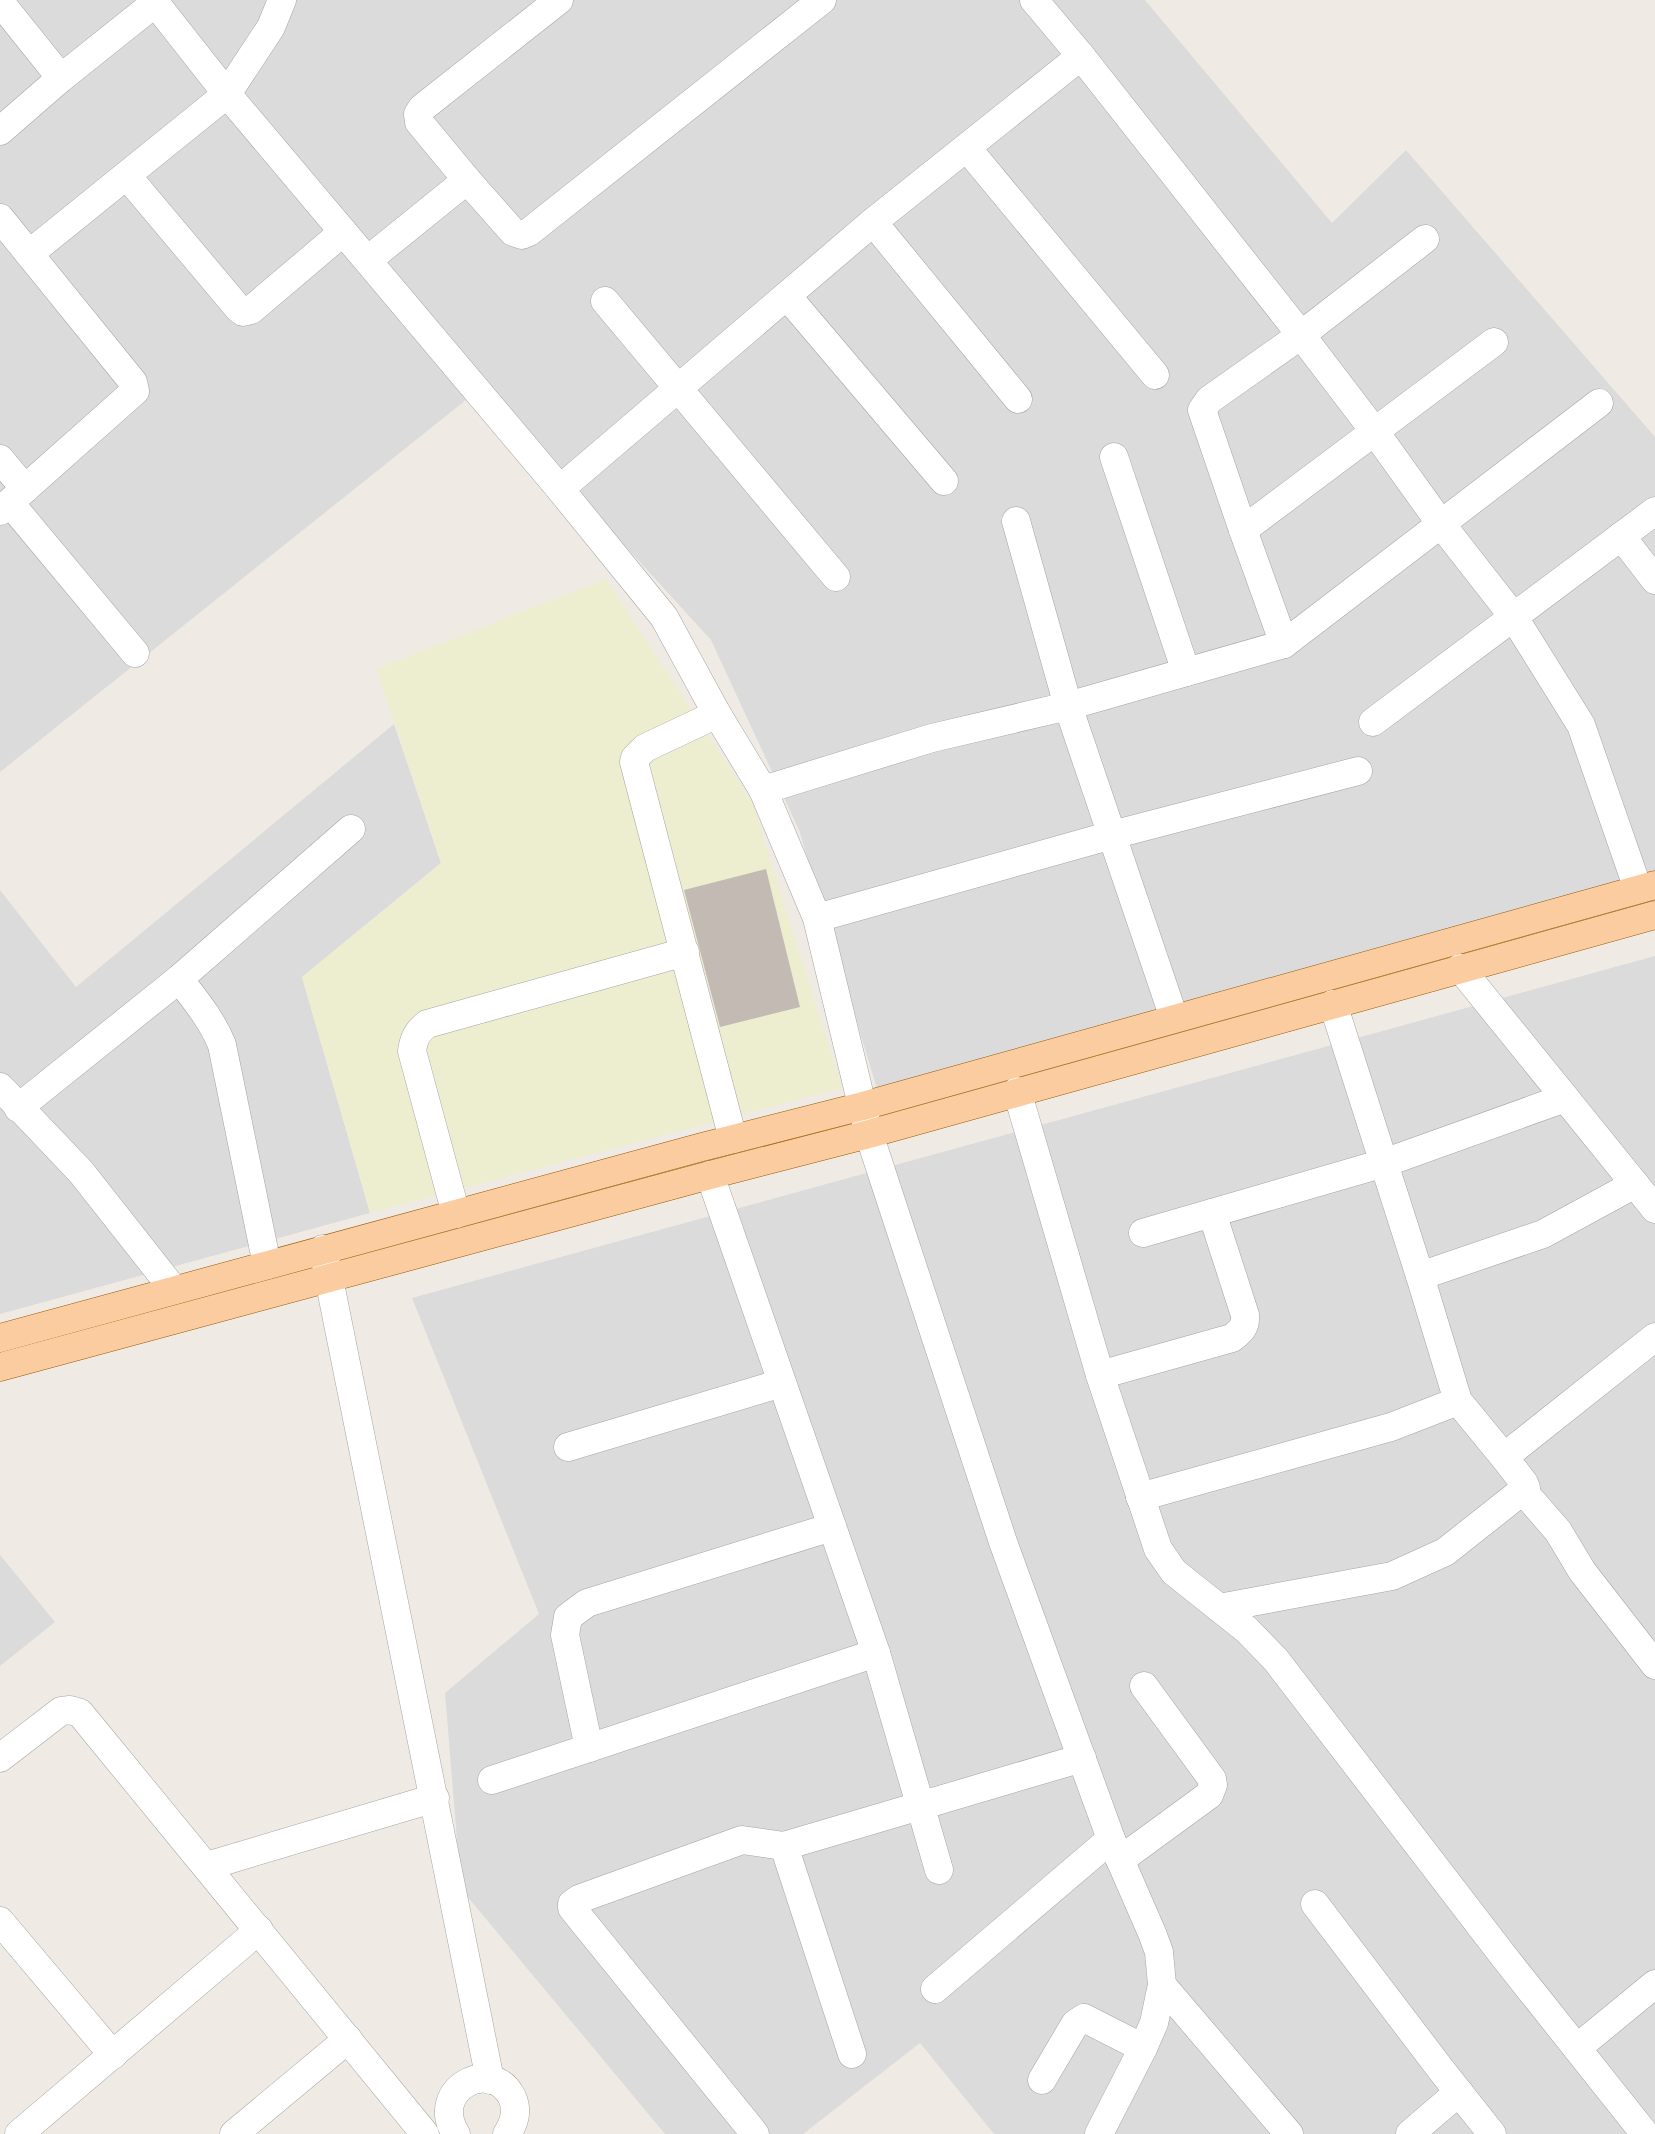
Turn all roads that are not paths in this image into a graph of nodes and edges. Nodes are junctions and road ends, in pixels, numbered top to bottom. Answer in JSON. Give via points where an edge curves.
{"nodes":[{"id":1,"x":282,"y":0,"type":"edge"},
{"id":2,"x":303,"y":0,"type":"edge"},
{"id":3,"x":559,"y":0,"type":"edge"},
{"id":4,"x":822,"y":0,"type":"edge"},
{"id":5,"x":1034,"y":0,"type":"edge"},
{"id":6,"x":154,"y":1,"type":"edge"},
{"id":7,"x":0,"y":2,"type":"edge"},
{"id":8,"x":270,"y":27,"type":"junction"},
{"id":9,"x":1081,"y":56,"type":"junction"},
{"id":10,"x":62,"y":78,"type":"junction"},
{"id":11,"x":227,"y":94,"type":"junction"},
{"id":12,"x":0,"y":131,"type":"edge"},
{"id":13,"x":967,"y":148,"type":"junction"},
{"id":14,"x":127,"y":176,"type":"junction"},
{"id":15,"x":468,"y":180,"type":"junction"},
{"id":16,"x":0,"y":218,"type":"edge"},
{"id":17,"x":873,"y":222,"type":"junction"},
{"id":18,"x":343,"y":232,"type":"junction"},
{"id":19,"x":1424,"y":239,"type":"dead end"},
{"id":20,"x":29,"y":254,"type":"junction"},
{"id":21,"x":368,"y":260,"type":"junction"},
{"id":22,"x":787,"y":296,"type":"junction"},
{"id":23,"x":605,"y":301,"type":"dead end"},
{"id":24,"x":1301,"y":335,"type":"junction"},
{"id":25,"x":1494,"y":342,"type":"dead end"},
{"id":26,"x":1155,"y":375,"type":"dead end"},
{"id":27,"x":678,"y":387,"type":"junction"},
{"id":28,"x":1018,"y":398,"type":"dead end"},
{"id":29,"x":1599,"y":403,"type":"dead end"},
{"id":30,"x":1375,"y":432,"type":"junction"},
{"id":31,"x":1114,"y":457,"type":"dead end"},
{"id":32,"x":0,"y":459,"type":"edge"},
{"id":33,"x":944,"y":481,"type":"dead end"},
{"id":34,"x":560,"y":489,"type":"junction"},
{"id":35,"x":12,"y":501,"type":"edge"},
{"id":36,"x":1655,"y":511,"type":"edge"},
{"id":37,"x":1016,"y":521,"type":"dead end"},
{"id":38,"x":1441,"y":524,"type":"junction"},
{"id":39,"x":1243,"y":530,"type":"junction"},
{"id":40,"x":1621,"y":536,"type":"junction"},
{"id":41,"x":836,"y":577,"type":"dead end"},
{"id":42,"x":1655,"y":580,"type":"edge"},
{"id":43,"x":1513,"y":616,"type":"junction"},
{"id":44,"x":1284,"y":644,"type":"junction"},
{"id":45,"x":135,"y":653,"type":"dead end"},
{"id":46,"x":1186,"y":672,"type":"junction"},
{"id":47,"x":1068,"y":706,"type":"junction"},
{"id":48,"x":717,"y":714,"type":"junction"},
{"id":49,"x":1373,"y":722,"type":"dead end"},
{"id":50,"x":1358,"y":771,"type":"dead end"},
{"id":51,"x":763,"y":790,"type":"junction"},
{"id":52,"x":351,"y":829,"type":"dead end"},
{"id":53,"x":1112,"y":835,"type":"junction"},
{"id":54,"x":1646,"y":887,"type":"edge"},
{"id":55,"x":1655,"y":915,"type":"edge"},
{"id":56,"x":817,"y":918,"type":"junction"},
{"id":57,"x":685,"y":952,"type":"junction"},
{"id":58,"x":1460,"y":968,"type":"junction"},
{"id":59,"x":179,"y":979,"type":"junction"},
{"id":60,"x":1333,"y":1004,"type":"junction"},
{"id":61,"x":1174,"y":1018,"type":"junction"},
{"id":62,"x":0,"y":1087,"type":"edge"},
{"id":63,"x":1017,"y":1091,"type":"junction"},
{"id":64,"x":1565,"y":1098,"type":"junction"},
{"id":65,"x":863,"y":1106,"type":"junction"},
{"id":66,"x":18,"y":1108,"type":"junction"},
{"id":67,"x":869,"y":1134,"type":"junction"},
{"id":68,"x":733,"y":1139,"type":"junction"},
{"id":69,"x":1384,"y":1163,"type":"junction"},
{"id":70,"x":710,"y":1175,"type":"junction"},
{"id":71,"x":1635,"y":1184,"type":"junction"},
{"id":72,"x":1655,"y":1209,"type":"edge"},
{"id":73,"x":1212,"y":1213,"type":"junction"},
{"id":74,"x":456,"y":1214,"type":"junction"},
{"id":75,"x":1143,"y":1233,"type":"dead end"},
{"id":76,"x":323,"y":1249,"type":"junction"},
{"id":77,"x":267,"y":1265,"type":"junction"},
{"id":78,"x":1420,"y":1276,"type":"junction"},
{"id":79,"x":329,"y":1278,"type":"junction"},
{"id":80,"x":174,"y":1290,"type":"junction"},
{"id":81,"x":1655,"y":1337,"type":"edge"},
{"id":82,"x":0,"y":1338,"type":"edge"},
{"id":83,"x":0,"y":1367,"type":"edge"},
{"id":84,"x":1100,"y":1375,"type":"junction"},
{"id":85,"x":782,"y":1383,"type":"junction"},
{"id":86,"x":1458,"y":1401,"type":"junction"},
{"id":87,"x":568,"y":1447,"type":"dead end"},
{"id":88,"x":1504,"y":1457,"type":"junction"},
{"id":89,"x":1524,"y":1492,"type":"junction"},
{"id":90,"x":1140,"y":1497,"type":"junction"},
{"id":91,"x":832,"y":1527,"type":"junction"},
{"id":92,"x":1219,"y":1608,"type":"junction"},
{"id":93,"x":876,"y":1653,"type":"junction"},
{"id":94,"x":1655,"y":1665,"type":"edge"},
{"id":95,"x":1144,"y":1686,"type":"dead end"},
{"id":96,"x":589,"y":1748,"type":"junction"},
{"id":97,"x":0,"y":1758,"type":"edge"},
{"id":98,"x":1082,"y":1758,"type":"junction"},
{"id":99,"x":492,"y":1780,"type":"dead end"},
{"id":100,"x":435,"y":1798,"type":"junction"},
{"id":101,"x":921,"y":1804,"type":"junction"},
{"id":102,"x":784,"y":1846,"type":"junction"},
{"id":103,"x":1116,"y":1850,"type":"junction"},
{"id":104,"x":207,"y":1866,"type":"junction"},
{"id":105,"x":939,"y":1870,"type":"dead end"},
{"id":106,"x":1315,"y":1904,"type":"dead end"},
{"id":107,"x":0,"y":1921,"type":"edge"},
{"id":108,"x":259,"y":1930,"type":"junction"},
{"id":109,"x":1655,"y":1984,"type":"edge"},
{"id":110,"x":1162,"y":1985,"type":"junction"},
{"id":111,"x":935,"y":1989,"type":"dead end"},
{"id":112,"x":348,"y":2040,"type":"junction"},
{"id":113,"x":1143,"y":2048,"type":"junction"},
{"id":114,"x":1577,"y":2048,"type":"junction"},
{"id":115,"x":852,"y":2054,"type":"dead end"},
{"id":116,"x":113,"y":2055,"type":"junction"},
{"id":117,"x":490,"y":2080,"type":"junction"},
{"id":118,"x":1042,"y":2080,"type":"dead end"},
{"id":119,"x":1459,"y":2092,"type":"junction"},
{"id":120,"x":1646,"y":2130,"type":"edge"},
{"id":121,"x":19,"y":2134,"type":"edge"},
{"id":122,"x":234,"y":2134,"type":"edge"},
{"id":123,"x":425,"y":2134,"type":"edge"},
{"id":124,"x":456,"y":2134,"type":"edge"},
{"id":125,"x":507,"y":2134,"type":"edge"},
{"id":126,"x":755,"y":2134,"type":"edge"},
{"id":127,"x":1099,"y":2134,"type":"edge"},
{"id":128,"x":1289,"y":2134,"type":"edge"},
{"id":129,"x":1410,"y":2134,"type":"edge"},
{"id":130,"x":1492,"y":2134,"type":"edge"}],
"edges":[{"from":1,"to":8,"type":"street"},
{"from":2,"to":8,"type":"street"},
{"from":3,"to":15,"type":"street","via":[[418,114],[419,122]]},
{"from":4,"to":15,"type":"street","via":[[529,232],[522,235],[513,232]]},
{"from":5,"to":9,"type":"street"},
{"from":6,"to":10,"type":"street"},
{"from":6,"to":11,"type":"street"},
{"from":7,"to":10,"type":"street"},
{"from":8,"to":11,"type":"street"},
{"from":9,"to":13,"type":"street"},
{"from":9,"to":24,"type":"street"},
{"from":10,"to":12,"type":"street"},
{"from":11,"to":14,"type":"street"},
{"from":11,"to":18,"type":"street"},
{"from":13,"to":17,"type":"street"},
{"from":13,"to":26,"type":"street"},
{"from":14,"to":18,"type":"street","via":[[243,312],[251,310]]},
{"from":14,"to":20,"type":"street"},
{"from":15,"to":21,"type":"street"},
{"from":16,"to":20,"type":"street"},
{"from":17,"to":22,"type":"street"},
{"from":17,"to":28,"type":"street"},
{"from":18,"to":21,"type":"street"},
{"from":19,"to":24,"type":"street"},
{"from":20,"to":35,"type":"street","via":[[133,382],[135,391]]},
{"from":21,"to":34,"type":"street"},
{"from":22,"to":27,"type":"street"},
{"from":22,"to":33,"type":"street"},
{"from":23,"to":27,"type":"street"},
{"from":24,"to":30,"type":"street"},
{"from":24,"to":39,"type":"street","via":[[1209,400],[1202,410]]},
{"from":25,"to":30,"type":"street"},
{"from":27,"to":34,"type":"street"},
{"from":27,"to":41,"type":"street"},
{"from":29,"to":38,"type":"street"},
{"from":30,"to":38,"type":"street"},
{"from":30,"to":39,"type":"street"},
{"from":31,"to":46,"type":"street"},
{"from":32,"to":35,"type":"street"},
{"from":34,"to":48,"type":"street","via":[[664,617]]},
{"from":35,"to":45,"type":"street"},
{"from":36,"to":40,"type":"street"},
{"from":37,"to":47,"type":"street"},
{"from":38,"to":43,"type":"street"},
{"from":38,"to":44,"type":"street"},
{"from":39,"to":44,"type":"street"},
{"from":40,"to":42,"type":"street"},
{"from":40,"to":43,"type":"street"},
{"from":43,"to":49,"type":"street"},
{"from":43,"to":54,"type":"street","via":[[1581,725]]},
{"from":44,"to":46,"type":"street"},
{"from":46,"to":47,"type":"street"},
{"from":47,"to":51,"type":"street","via":[[932,738]]},
{"from":47,"to":53,"type":"street"},
{"from":48,"to":51,"type":"street"},
{"from":48,"to":57,"type":"street","via":[[645,748],[635,758],[635,771]]},
{"from":50,"to":53,"type":"street"},
{"from":51,"to":56,"type":"street"},
{"from":52,"to":59,"type":"street"},
{"from":53,"to":56,"type":"street"},
{"from":53,"to":61,"type":"street"},
{"from":54,"to":61,"type":"main road"},
{"from":55,"to":58,"type":"main road"},
{"from":56,"to":65,"type":"street"},
{"from":57,"to":68,"type":"street"},
{"from":57,"to":74,"type":"street","via":[[428,1024],[419,1031],[412,1051]]},
{"from":58,"to":60,"type":"main road"},
{"from":58,"to":64,"type":"street"},
{"from":59,"to":66,"type":"street"},
{"from":59,"to":77,"type":"street","via":[[205,1012],[222,1045]]},
{"from":60,"to":63,"type":"main road"},
{"from":60,"to":69,"type":"street"},
{"from":61,"to":65,"type":"main road"},
{"from":62,"to":66,"type":"street"},
{"from":63,"to":67,"type":"main road"},
{"from":63,"to":84,"type":"street"},
{"from":64,"to":69,"type":"street"},
{"from":64,"to":71,"type":"street"},
{"from":65,"to":67,"type":"street"},
{"from":65,"to":68,"type":"main road"},
{"from":66,"to":80,"type":"street","via":[[81,1172]]},
{"from":67,"to":70,"type":"main road"},
{"from":67,"to":98,"type":"street","via":[[1003,1542]]},
{"from":68,"to":74,"type":"main road"},
{"from":69,"to":73,"type":"street"},
{"from":69,"to":78,"type":"street"},
{"from":70,"to":79,"type":"main road"},
{"from":70,"to":85,"type":"street"},
{"from":71,"to":72,"type":"street"},
{"from":71,"to":78,"type":"street","via":[[1543,1234]]},
{"from":73,"to":75,"type":"street"},
{"from":73,"to":84,"type":"street","via":[[1244,1315],[1241,1332],[1232,1338]]},
{"from":74,"to":76,"type":"main road"},
{"from":76,"to":77,"type":"main road"},
{"from":76,"to":79,"type":"street"},
{"from":77,"to":80,"type":"main road"},
{"from":78,"to":86,"type":"street"},
{"from":79,"to":83,"type":"main road"},
{"from":79,"to":100,"type":"street"},
{"from":80,"to":82,"type":"main road"},
{"from":81,"to":88,"type":"street"},
{"from":84,"to":90,"type":"street"},
{"from":85,"to":87,"type":"street"},
{"from":85,"to":91,"type":"street"},
{"from":86,"to":88,"type":"street"},
{"from":86,"to":90,"type":"street","via":[[1391,1427]]},
{"from":88,"to":89,"type":"street","via":[[1526,1486]]},
{"from":89,"to":92,"type":"street","via":[[1445,1552],[1392,1576]]},
{"from":89,"to":94,"type":"street","via":[[1558,1531],[1582,1572]]},
{"from":90,"to":92,"type":"street","via":[[1165,1561]]},
{"from":91,"to":93,"type":"street"},
{"from":91,"to":96,"type":"street","via":[[587,1603],[568,1617],[564,1635]]},
{"from":92,"to":114,"type":"street","via":[[1247,1630],[1276,1660]]},
{"from":93,"to":96,"type":"street"},
{"from":93,"to":101,"type":"street"},
{"from":95,"to":103,"type":"street","via":[[1213,1785],[1209,1794]]},
{"from":96,"to":99,"type":"street"},
{"from":97,"to":104,"type":"street","via":[[61,1711],[80,1713]]},
{"from":98,"to":101,"type":"street"},
{"from":98,"to":103,"type":"street"},
{"from":100,"to":104,"type":"street"},
{"from":100,"to":117,"type":"street"},
{"from":101,"to":102,"type":"street"},
{"from":101,"to":105,"type":"street"},
{"from":102,"to":115,"type":"street"},
{"from":102,"to":126,"type":"street","via":[[742,1840],[572,1904]]},
{"from":103,"to":110,"type":"street","via":[[1159,1952]]},
{"from":103,"to":111,"type":"street"},
{"from":104,"to":108,"type":"street"},
{"from":106,"to":119,"type":"street"},
{"from":107,"to":116,"type":"street"},
{"from":108,"to":112,"type":"street"},
{"from":108,"to":116,"type":"street"},
{"from":109,"to":114,"type":"street"},
{"from":110,"to":113,"type":"street","via":[[1154,2023]]},
{"from":110,"to":128,"type":"street"},
{"from":112,"to":122,"type":"street"},
{"from":112,"to":123,"type":"street"},
{"from":113,"to":118,"type":"street","via":[[1084,2018],[1075,2024]]},
{"from":113,"to":127,"type":"street"},
{"from":114,"to":120,"type":"street"},
{"from":116,"to":121,"type":"street"},
{"from":117,"to":124,"type":"street","via":[[469,2081],[453,2095],[448,2116]]},
{"from":117,"to":125,"type":"street","via":[[501,2084],[514,2103],[516,2114]]},
{"from":119,"to":129,"type":"street"},
{"from":119,"to":130,"type":"street"}]}
